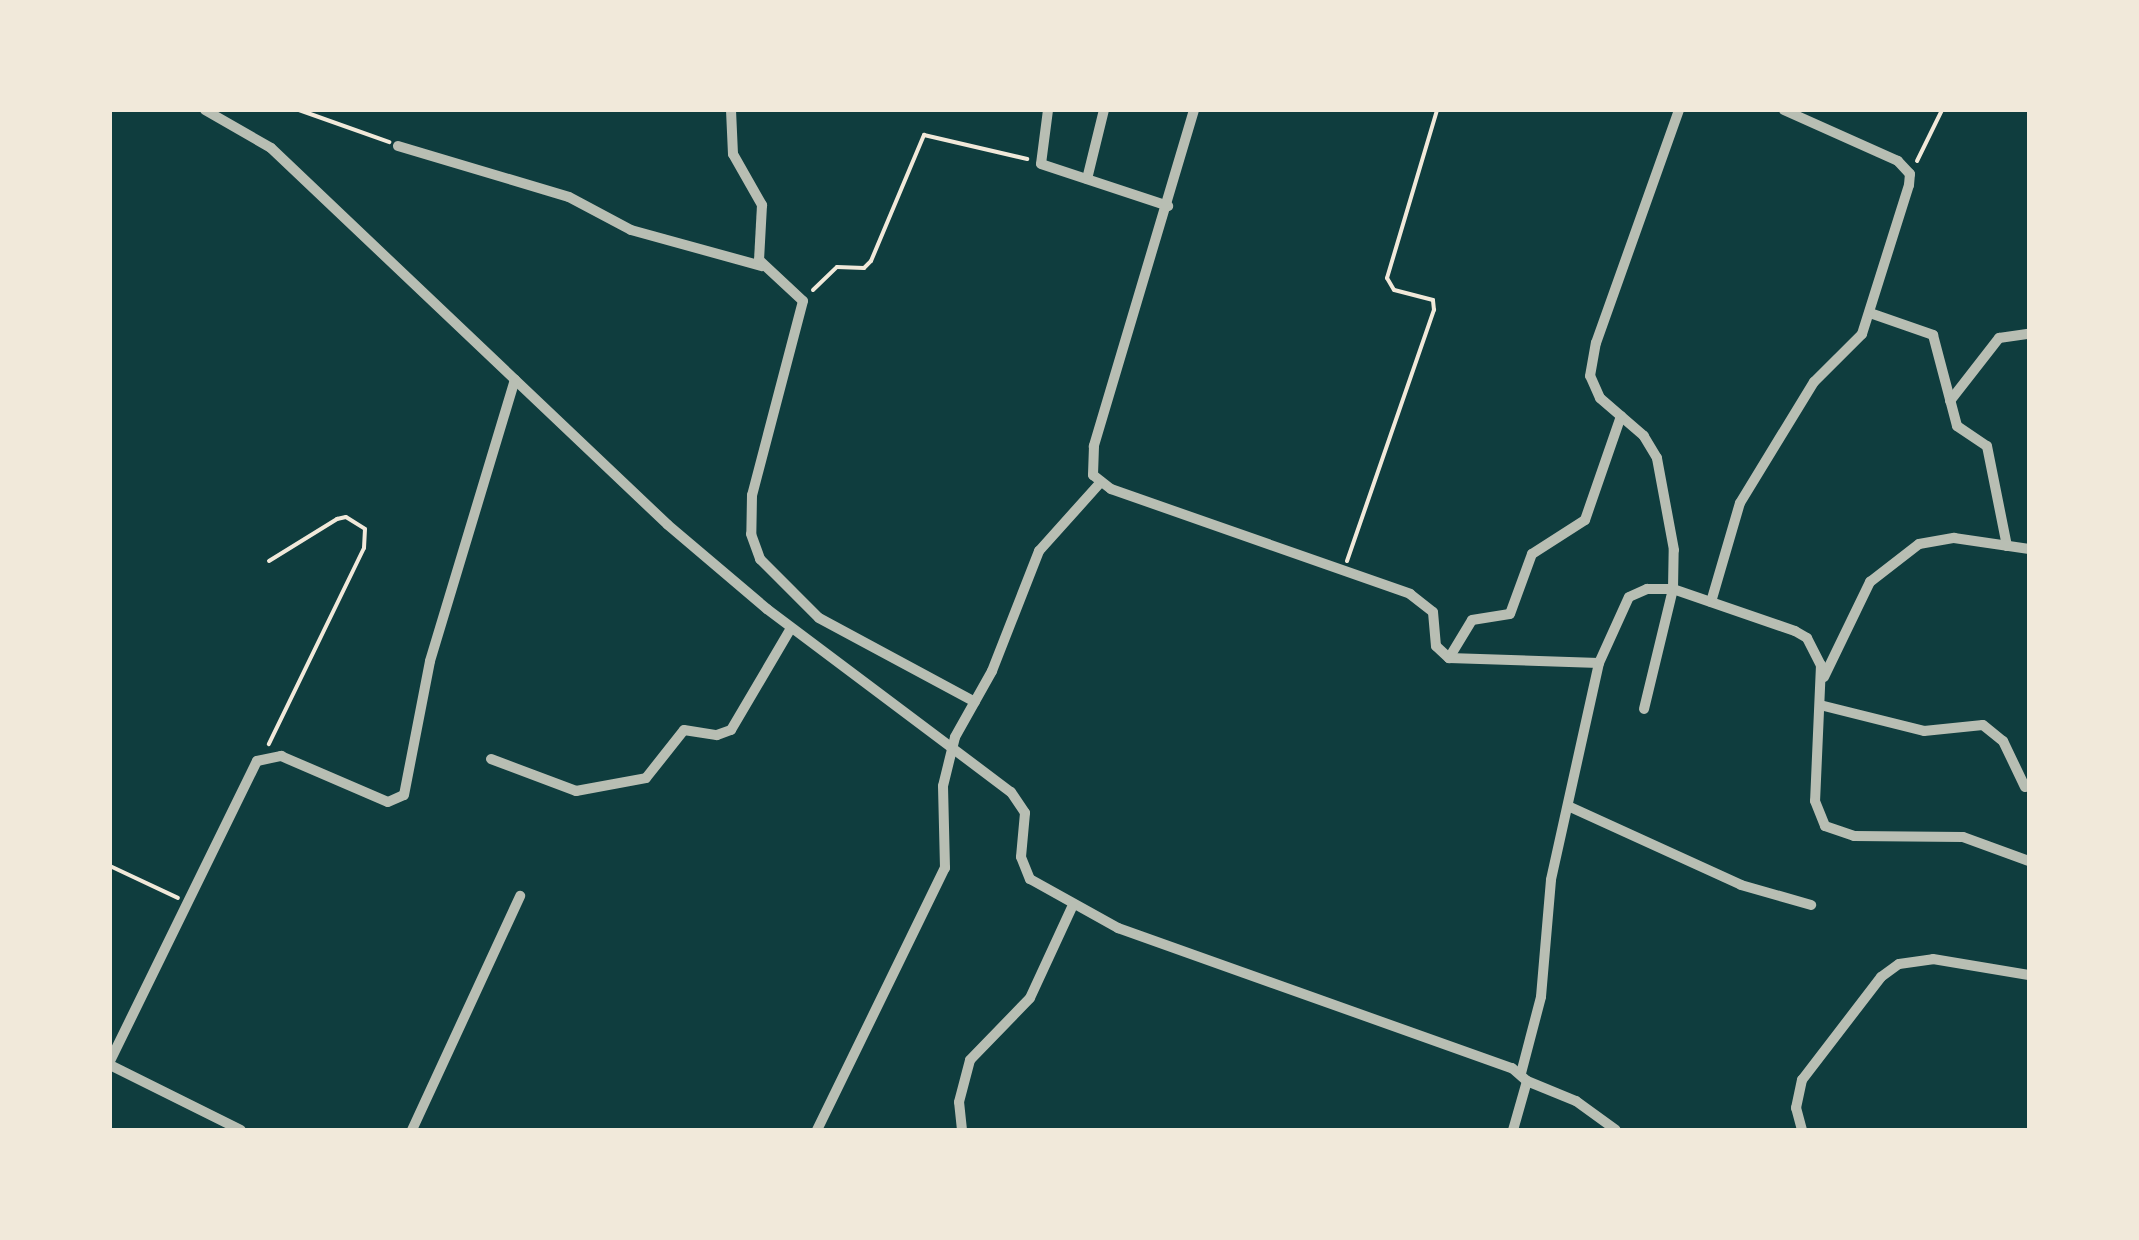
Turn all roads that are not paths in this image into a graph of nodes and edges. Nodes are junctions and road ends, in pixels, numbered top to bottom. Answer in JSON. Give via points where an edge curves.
{"nodes":[{"id":1,"x":205,"y":110,"type":"edge"},
{"id":2,"x":731,"y":110,"type":"edge"},
{"id":3,"x":1048,"y":110,"type":"edge"},
{"id":4,"x":1104,"y":110,"type":"edge"},
{"id":5,"x":1194,"y":110,"type":"edge"},
{"id":6,"x":1679,"y":110,"type":"edge"},
{"id":7,"x":1784,"y":110,"type":"edge"},
{"id":8,"x":398,"y":146,"type":"road end"},
{"id":9,"x":1087,"y":179,"type":"junction"},
{"id":10,"x":1168,"y":206,"type":"junction"},
{"id":11,"x":762,"y":266,"type":"junction"},
{"id":12,"x":1870,"y":312,"type":"junction"},
{"id":13,"x":2029,"y":334,"type":"edge"},
{"id":14,"x":516,"y":380,"type":"junction"},
{"id":15,"x":1950,"y":400,"type":"junction"},
{"id":16,"x":1622,"y":416,"type":"junction"},
{"id":17,"x":1100,"y":483,"type":"junction"},
{"id":18,"x":2007,"y":546,"type":"junction"},
{"id":19,"x":2029,"y":549,"type":"edge"},
{"id":20,"x":1673,"y":589,"type":"junction"},
{"id":21,"x":1710,"y":602,"type":"junction"},
{"id":22,"x":791,"y":628,"type":"junction"},
{"id":23,"x":1450,"y":658,"type":"junction"},
{"id":24,"x":1599,"y":663,"type":"junction"},
{"id":25,"x":1821,"y":682,"type":"junction"},
{"id":26,"x":975,"y":702,"type":"junction"},
{"id":27,"x":1820,"y":704,"type":"junction"},
{"id":28,"x":1644,"y":709,"type":"dead end"},
{"id":29,"x":953,"y":741,"type":"junction"},
{"id":30,"x":491,"y":759,"type":"dead end"},
{"id":31,"x":2025,"y":787,"type":"dead end"},
{"id":32,"x":1568,"y":806,"type":"junction"},
{"id":33,"x":2029,"y":861,"type":"edge"},
{"id":34,"x":520,"y":896,"type":"dead end"},
{"id":35,"x":1072,"y":905,"type":"junction"},
{"id":36,"x":1811,"y":905,"type":"dead end"},
{"id":37,"x":2029,"y":975,"type":"edge"},
{"id":38,"x":110,"y":1063,"type":"edge"},
{"id":39,"x":1524,"y":1077,"type":"junction"},
{"id":40,"x":241,"y":1130,"type":"edge"},
{"id":41,"x":412,"y":1130,"type":"edge"},
{"id":42,"x":817,"y":1130,"type":"edge"},
{"id":43,"x":962,"y":1130,"type":"edge"},
{"id":44,"x":1513,"y":1130,"type":"edge"},
{"id":45,"x":1616,"y":1130,"type":"edge"},
{"id":46,"x":1802,"y":1130,"type":"edge"}],
"edges":[{"from":1,"to":14,"type":"street","via":[[271,148]]},
{"from":2,"to":11,"type":"street","via":[[733,154],[762,205]]},
{"from":3,"to":9,"type":"street","via":[[1041,164]]},
{"from":4,"to":9,"type":"street"},
{"from":5,"to":10,"type":"street"},
{"from":6,"to":16,"type":"street","via":[[1591,361],[1594,387]]},
{"from":7,"to":12,"type":"street","via":[[1898,161],[1910,174]]},
{"from":8,"to":11,"type":"street","via":[[569,198],[631,230]]},
{"from":9,"to":10,"type":"street"},
{"from":10,"to":17,"type":"street","via":[[1094,446]]},
{"from":11,"to":26,"type":"street","via":[[794,286],[803,302],[752,495],[751,534],[760,559],[819,618]]},
{"from":12,"to":15,"type":"street","via":[[1934,335]]},
{"from":12,"to":21,"type":"street","via":[[1862,334],[1814,382],[1740,504]]},
{"from":13,"to":15,"type":"street","via":[[1999,338]]},
{"from":14,"to":22,"type":"street","via":[[668,525]]},
{"from":14,"to":38,"type":"street","via":[[434,648],[404,794],[388,802],[280,756],[264,756]]},
{"from":15,"to":18,"type":"street","via":[[1957,426],[1987,446]]},
{"from":16,"to":20,"type":"street","via":[[1657,458],[1674,550]]},
{"from":16,"to":23,"type":"street","via":[[1585,520],[1532,554],[1510,614],[1472,620]]},
{"from":17,"to":23,"type":"street","via":[[1345,567],[1424,602],[1433,612],[1436,646]]},
{"from":17,"to":26,"type":"street","via":[[1038,551]]},
{"from":18,"to":19,"type":"street"},
{"from":18,"to":25,"type":"street","via":[[1936,538],[1890,566],[1870,582]]},
{"from":20,"to":21,"type":"street"},
{"from":20,"to":24,"type":"street","via":[[1629,596]]},
{"from":20,"to":28,"type":"street"},
{"from":21,"to":25,"type":"street","via":[[1808,638]]},
{"from":22,"to":29,"type":"street"},
{"from":22,"to":30,"type":"street","via":[[731,730],[684,730],[646,778],[576,791]]},
{"from":23,"to":24,"type":"street"},
{"from":24,"to":32,"type":"street"},
{"from":25,"to":27,"type":"street"},
{"from":26,"to":29,"type":"street"},
{"from":27,"to":31,"type":"street","via":[[1924,731],[1984,725],[2002,741]]},
{"from":27,"to":33,"type":"street","via":[[1815,801],[1825,826],[1854,836],[1963,837]]},
{"from":29,"to":35,"type":"street","via":[[1021,804],[1023,867],[1030,879]]},
{"from":29,"to":42,"type":"street","via":[[942,800],[945,868]]},
{"from":32,"to":36,"type":"street","via":[[1740,885]]},
{"from":32,"to":39,"type":"street"},
{"from":34,"to":41,"type":"street"},
{"from":35,"to":39,"type":"street","via":[[1118,928],[1286,983]]},
{"from":35,"to":43,"type":"street","via":[[1030,998],[970,1060],[958,1102]]},
{"from":37,"to":46,"type":"street","via":[[1933,958],[1899,964],[1802,1080],[1796,1108]]},
{"from":38,"to":40,"type":"street"},
{"from":39,"to":44,"type":"street"},
{"from":39,"to":45,"type":"street","via":[[1576,1100]]}]}
